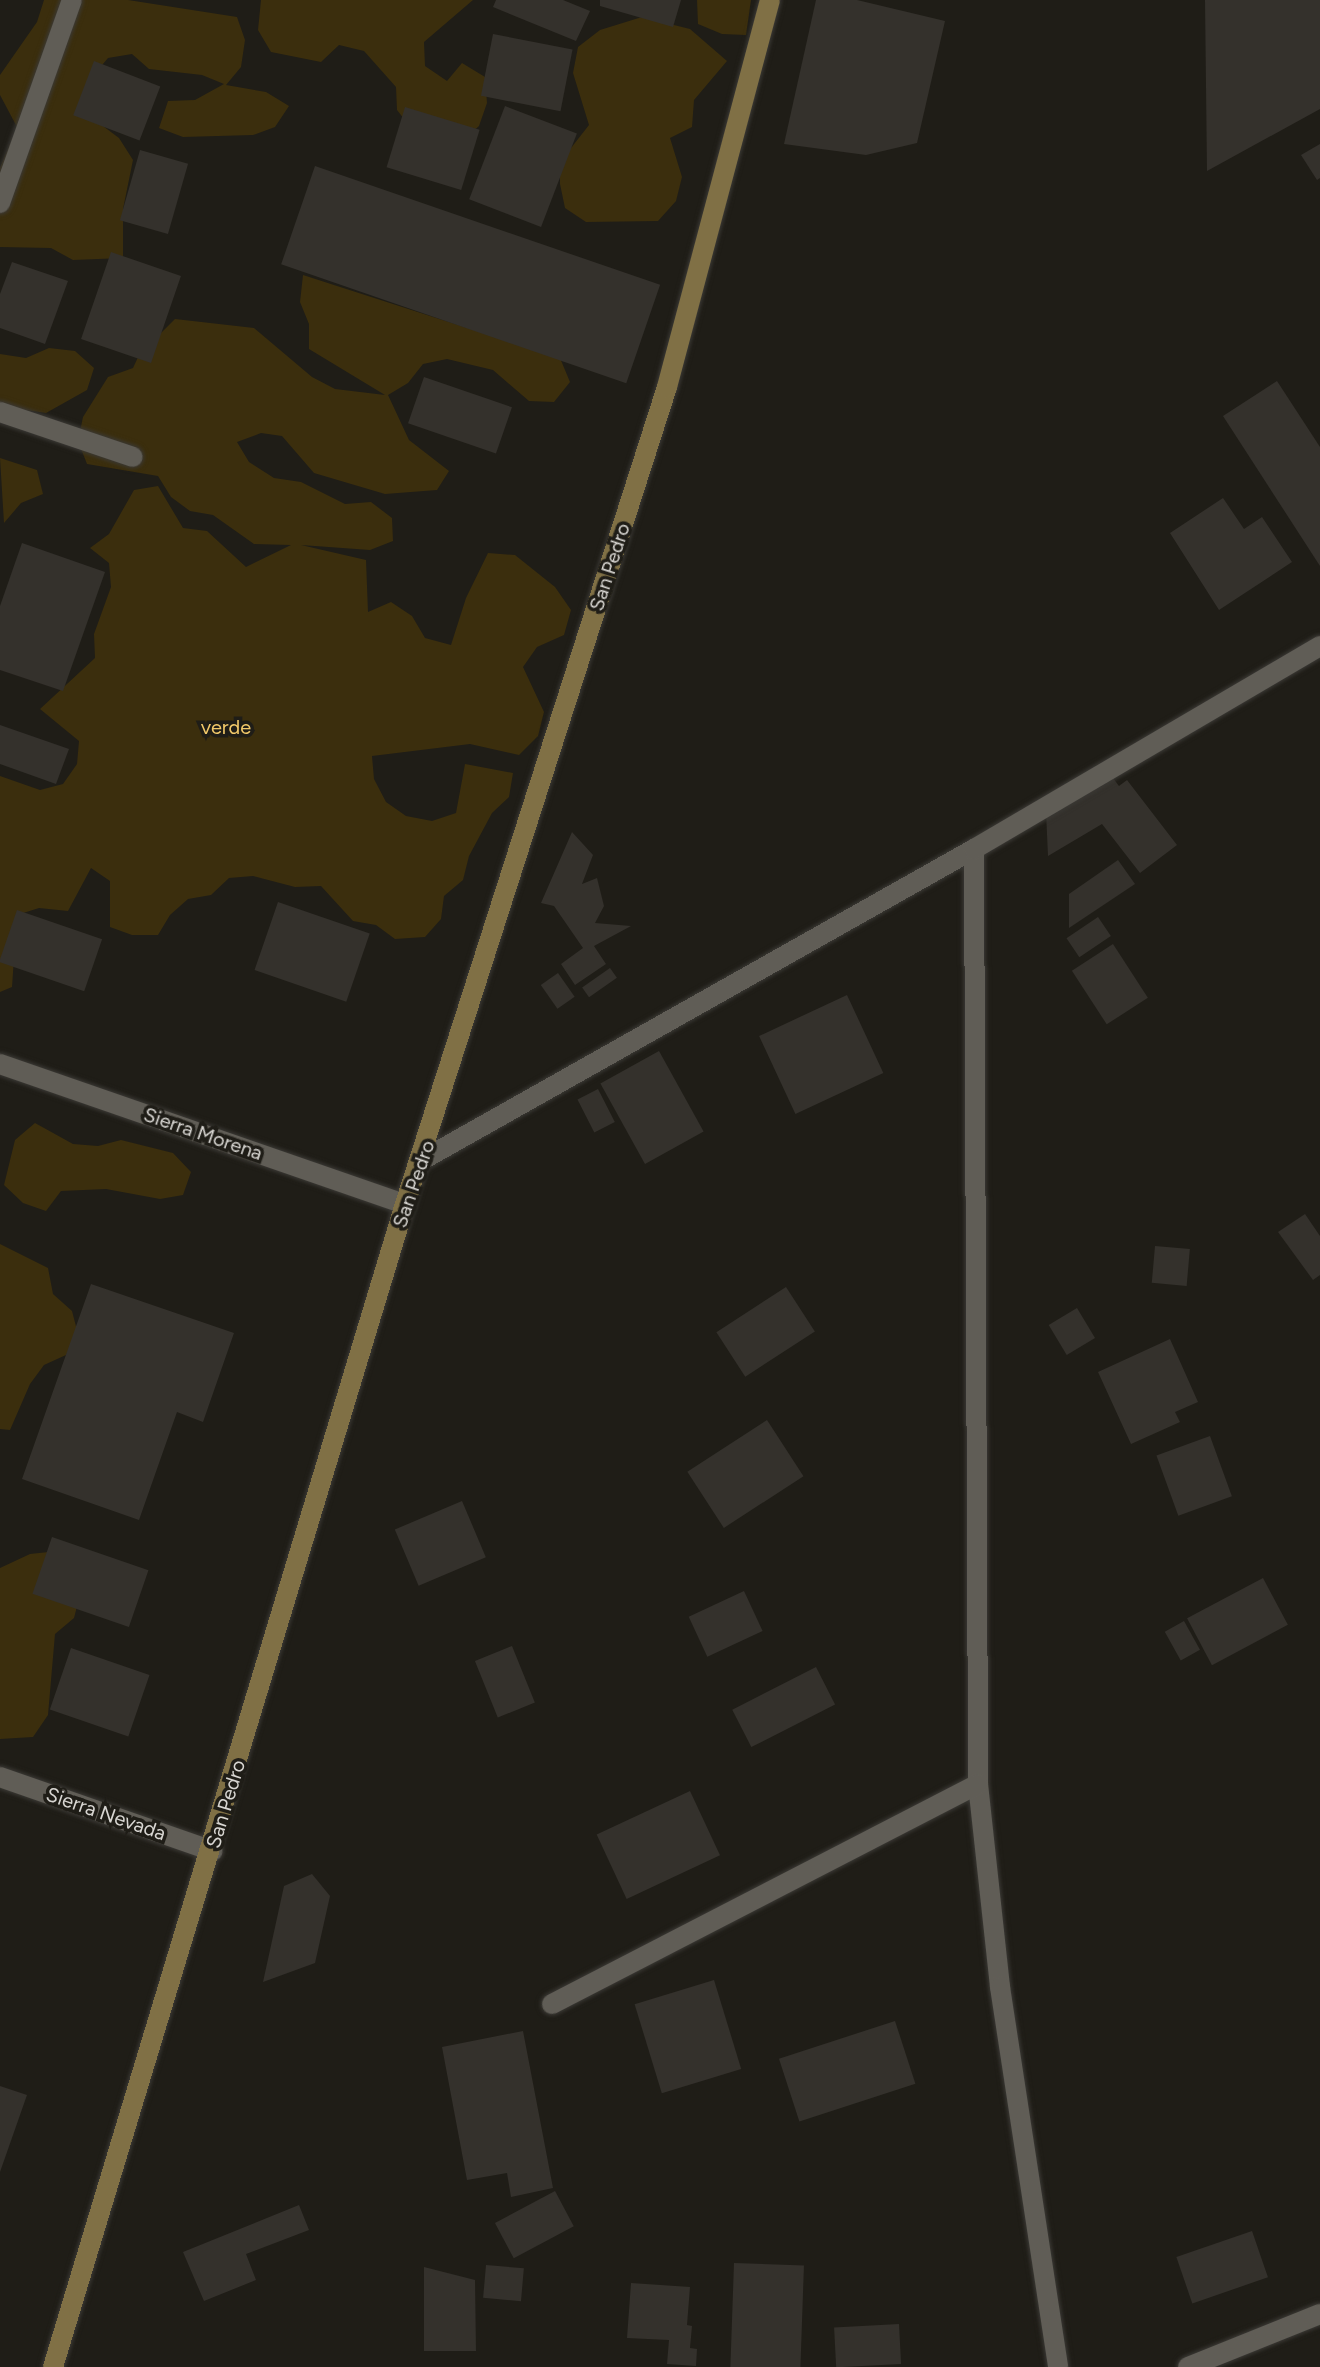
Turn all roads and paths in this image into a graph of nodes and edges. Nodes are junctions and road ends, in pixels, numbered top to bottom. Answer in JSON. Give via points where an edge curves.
{"nodes":[{"id":1,"x":72,"y":0,"type":"edge"},
{"id":2,"x":770,"y":0,"type":"edge"},
{"id":3,"x":0,"y":203,"type":"edge"},
{"id":4,"x":0,"y":412,"type":"edge"},
{"id":5,"x":133,"y":457,"type":"dead end"},
{"id":6,"x":1320,"y":646,"type":"edge"},
{"id":7,"x":974,"y":849,"type":"junction"},
{"id":8,"x":0,"y":1064,"type":"edge"},
{"id":9,"x":424,"y":1159,"type":"junction"},
{"id":10,"x":405,"y":1204,"type":"junction"},
{"id":11,"x":0,"y":1777,"type":"edge"},
{"id":12,"x":978,"y":1784,"type":"junction"},
{"id":13,"x":212,"y":1851,"type":"junction"},
{"id":14,"x":552,"y":2004,"type":"dead end"},
{"id":15,"x":1320,"y":2314,"type":"edge"},
{"id":16,"x":53,"y":2367,"type":"edge"},
{"id":17,"x":1058,"y":2367,"type":"edge"},
{"id":18,"x":1188,"y":2367,"type":"edge"}],
"edges":[{"from":1,"to":3,"type":"street"},
{"from":2,"to":9,"type":"main road","name":"San Pedro","via":[[667,387]]},
{"from":4,"to":5,"type":"street"},
{"from":6,"to":7,"type":"street"},
{"from":7,"to":9,"type":"street"},
{"from":7,"to":12,"type":"street"},
{"from":8,"to":10,"type":"street","name":"Sierra Morena"},
{"from":9,"to":10,"type":"main road","name":"San Pedro"},
{"from":10,"to":13,"type":"main road","name":"San Pedro"},
{"from":11,"to":13,"type":"street","name":"Sierra Nevada"},
{"from":12,"to":14,"type":"street"},
{"from":12,"to":17,"type":"street","via":[[1000,1987]]},
{"from":13,"to":16,"type":"main road","name":"San Pedro"},
{"from":15,"to":18,"type":"street"}]}
